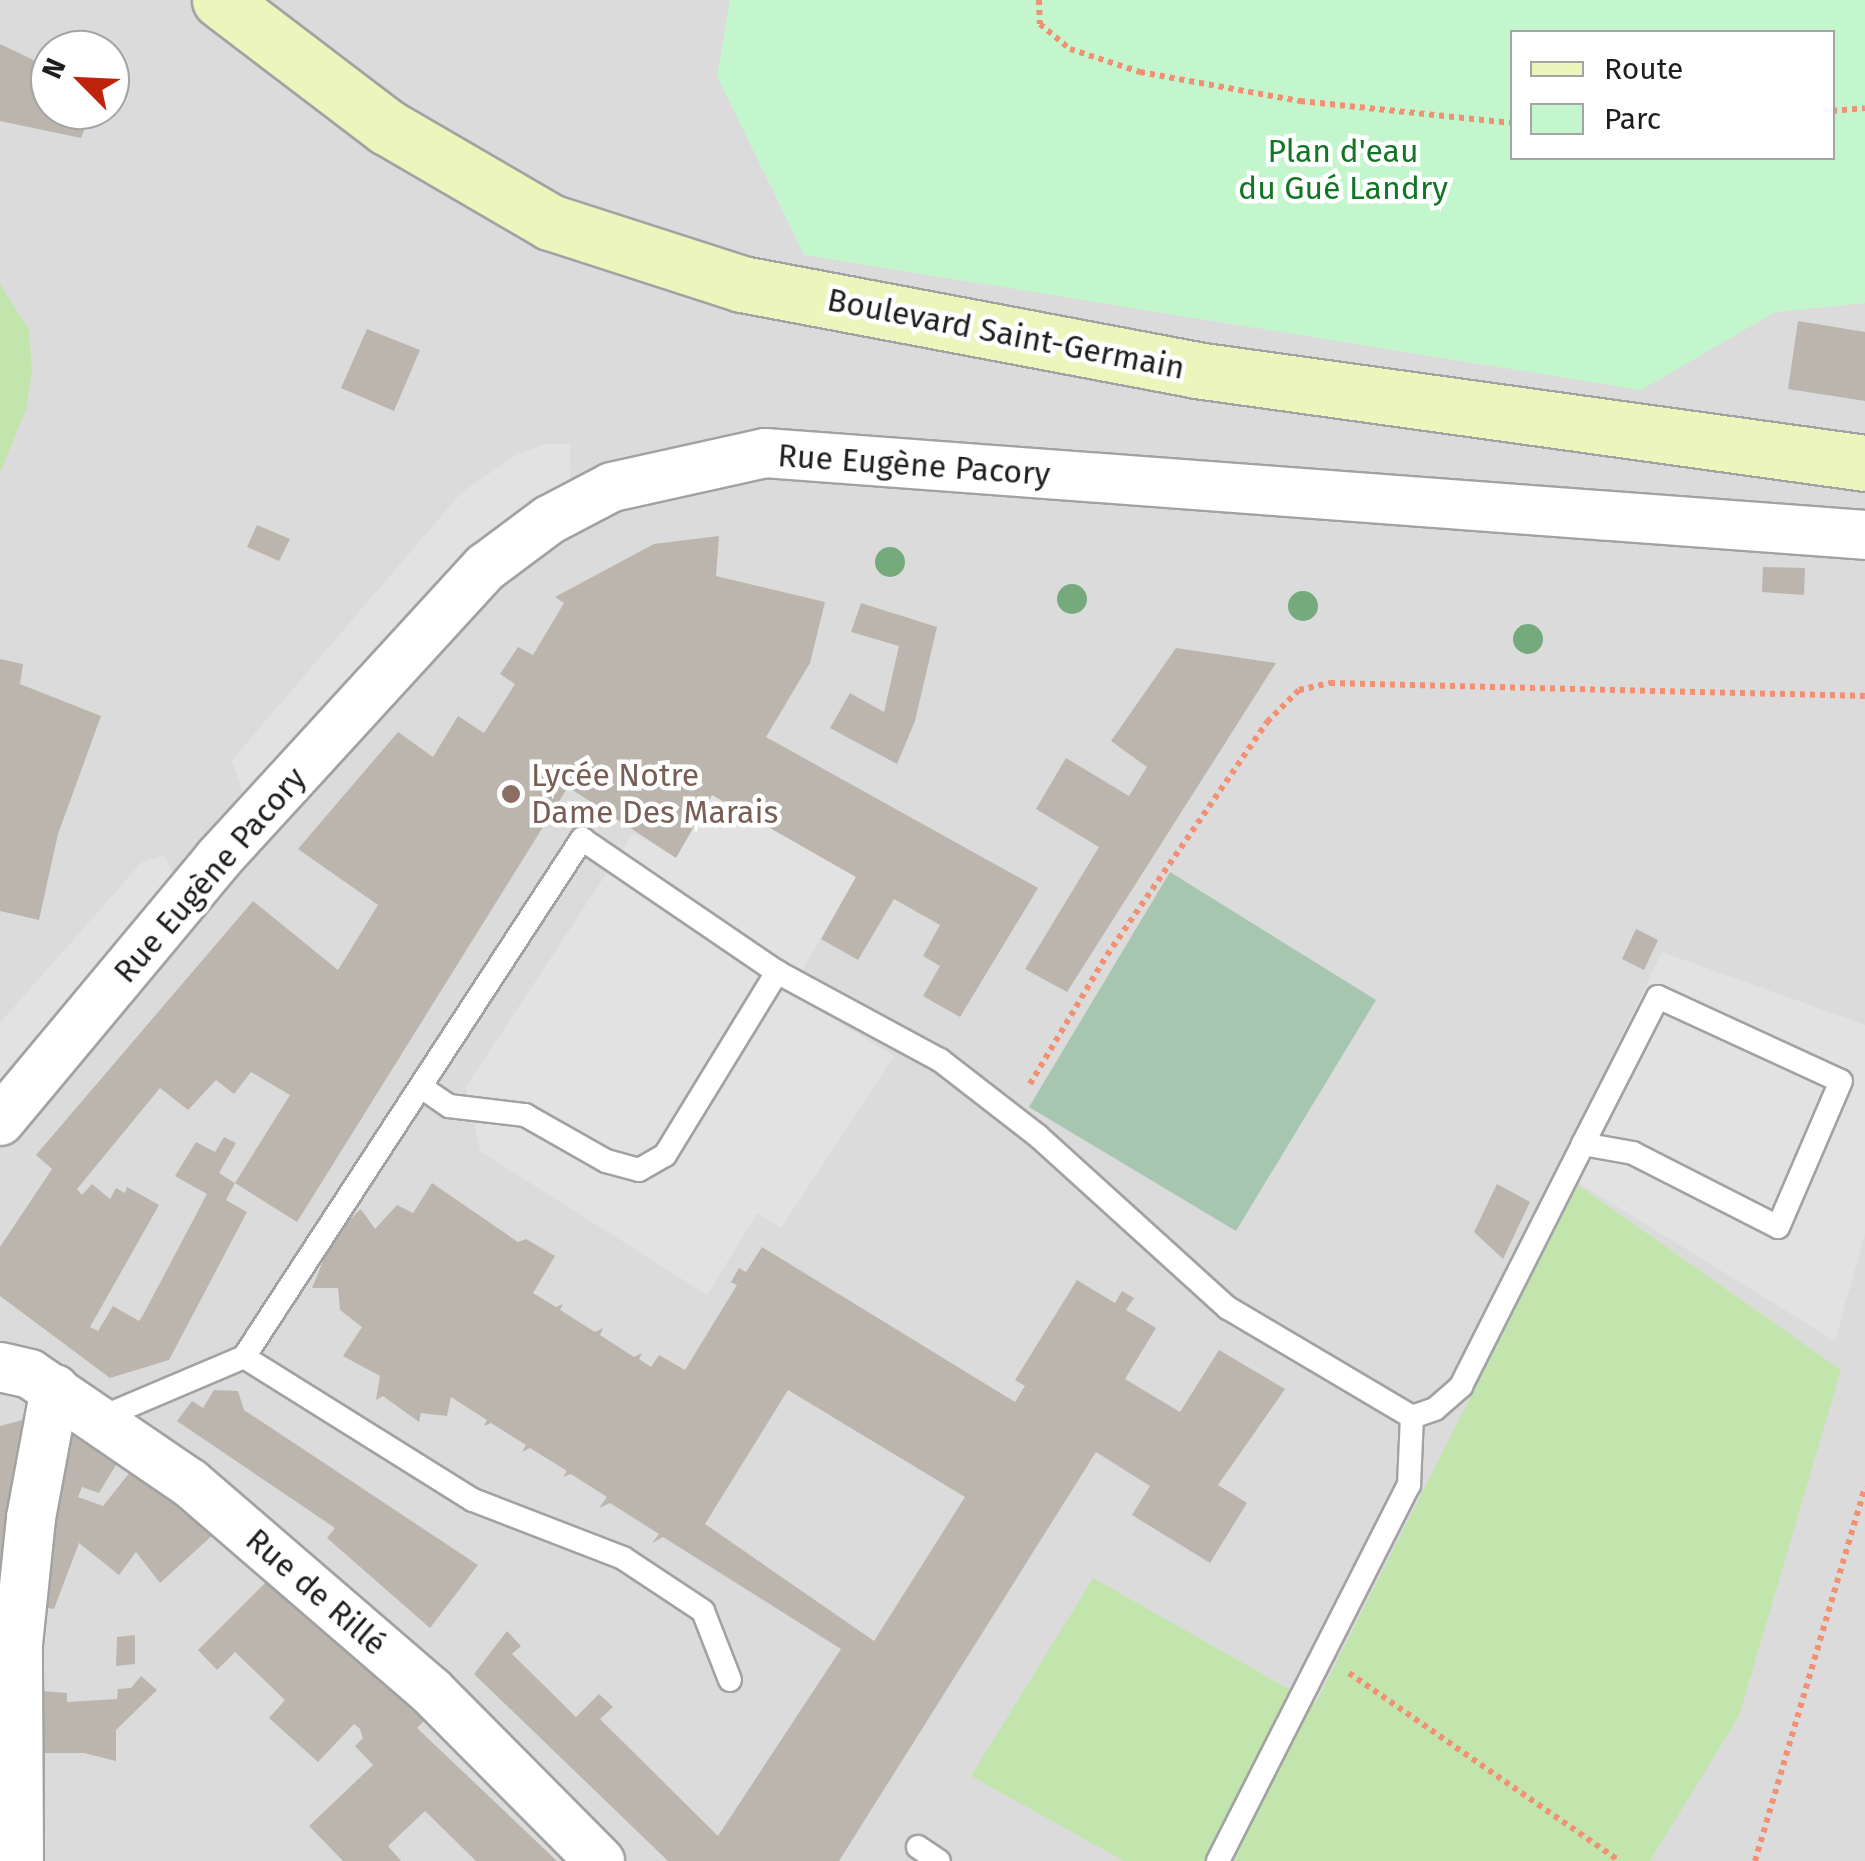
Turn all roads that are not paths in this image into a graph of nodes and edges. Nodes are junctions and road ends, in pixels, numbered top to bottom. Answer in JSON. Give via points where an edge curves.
{"nodes":[{"id":1,"x":220,"y":0,"type":"edge"},
{"id":2,"x":1865,"y":463,"type":"edge"},
{"id":3,"x":1865,"y":535,"type":"edge"},
{"id":4,"x":777,"y":972,"type":"junction"},
{"id":5,"x":421,"y":1087,"type":"junction"},
{"id":6,"x":0,"y":1121,"type":"edge"},
{"id":7,"x":1583,"y":1144,"type":"junction"},
{"id":8,"x":244,"y":1357,"type":"junction"},
{"id":9,"x":0,"y":1367,"type":"edge"},
{"id":10,"x":54,"y":1389,"type":"junction"},
{"id":11,"x":1412,"y":1417,"type":"junction"},
{"id":12,"x":98,"y":1419,"type":"junction"},
{"id":13,"x":730,"y":1680,"type":"dead end"},
{"id":14,"x":918,"y":1847,"type":"dead end"},
{"id":15,"x":19,"y":1861,"type":"edge"},
{"id":16,"x":600,"y":1861,"type":"edge"},
{"id":17,"x":939,"y":1861,"type":"edge"},
{"id":18,"x":1218,"y":1861,"type":"edge"}],
"edges":[{"from":1,"to":2,"type":"main road","name":"Boulevard Saint-Germain","via":[[387,127],[550,222],[742,284],[1196,370]]},
{"from":3,"to":6,"type":"street","name":"Rue Eugène Pacory","via":[[765,453],[612,488],[549,520],[486,567],[218,859]]},
{"from":4,"to":5,"type":"lane","via":[[665,1156],[639,1170],[606,1161],[525,1115],[450,1106]]},
{"from":4,"to":5,"type":"lane","via":[[582,838]]},
{"from":4,"to":11,"type":"lane","via":[[940,1060],[1012,1115],[1228,1308]]},
{"from":5,"to":8,"type":"lane"},
{"from":7,"to":7,"type":"lane","via":[[1658,997],[1841,1081],[1778,1227],[1633,1154]]},
{"from":7,"to":11,"type":"lane","via":[[1460,1386],[1435,1410]]},
{"from":8,"to":12,"type":"lane"},
{"from":8,"to":13,"type":"lane","via":[[473,1500],[623,1558],[703,1611]]},
{"from":9,"to":10,"type":"street","name":"Rue de Rillé"},
{"from":10,"to":12,"type":"street","name":"Rue de Rillé"},
{"from":10,"to":15,"type":"street","via":[[30,1518],[18,1644]]},
{"from":11,"to":18,"type":"lane","via":[[1409,1485]]},
{"from":12,"to":16,"type":"street","name":"Rue de Rillé","via":[[190,1483],[431,1692]]},
{"from":14,"to":17,"type":"lane"}]}
